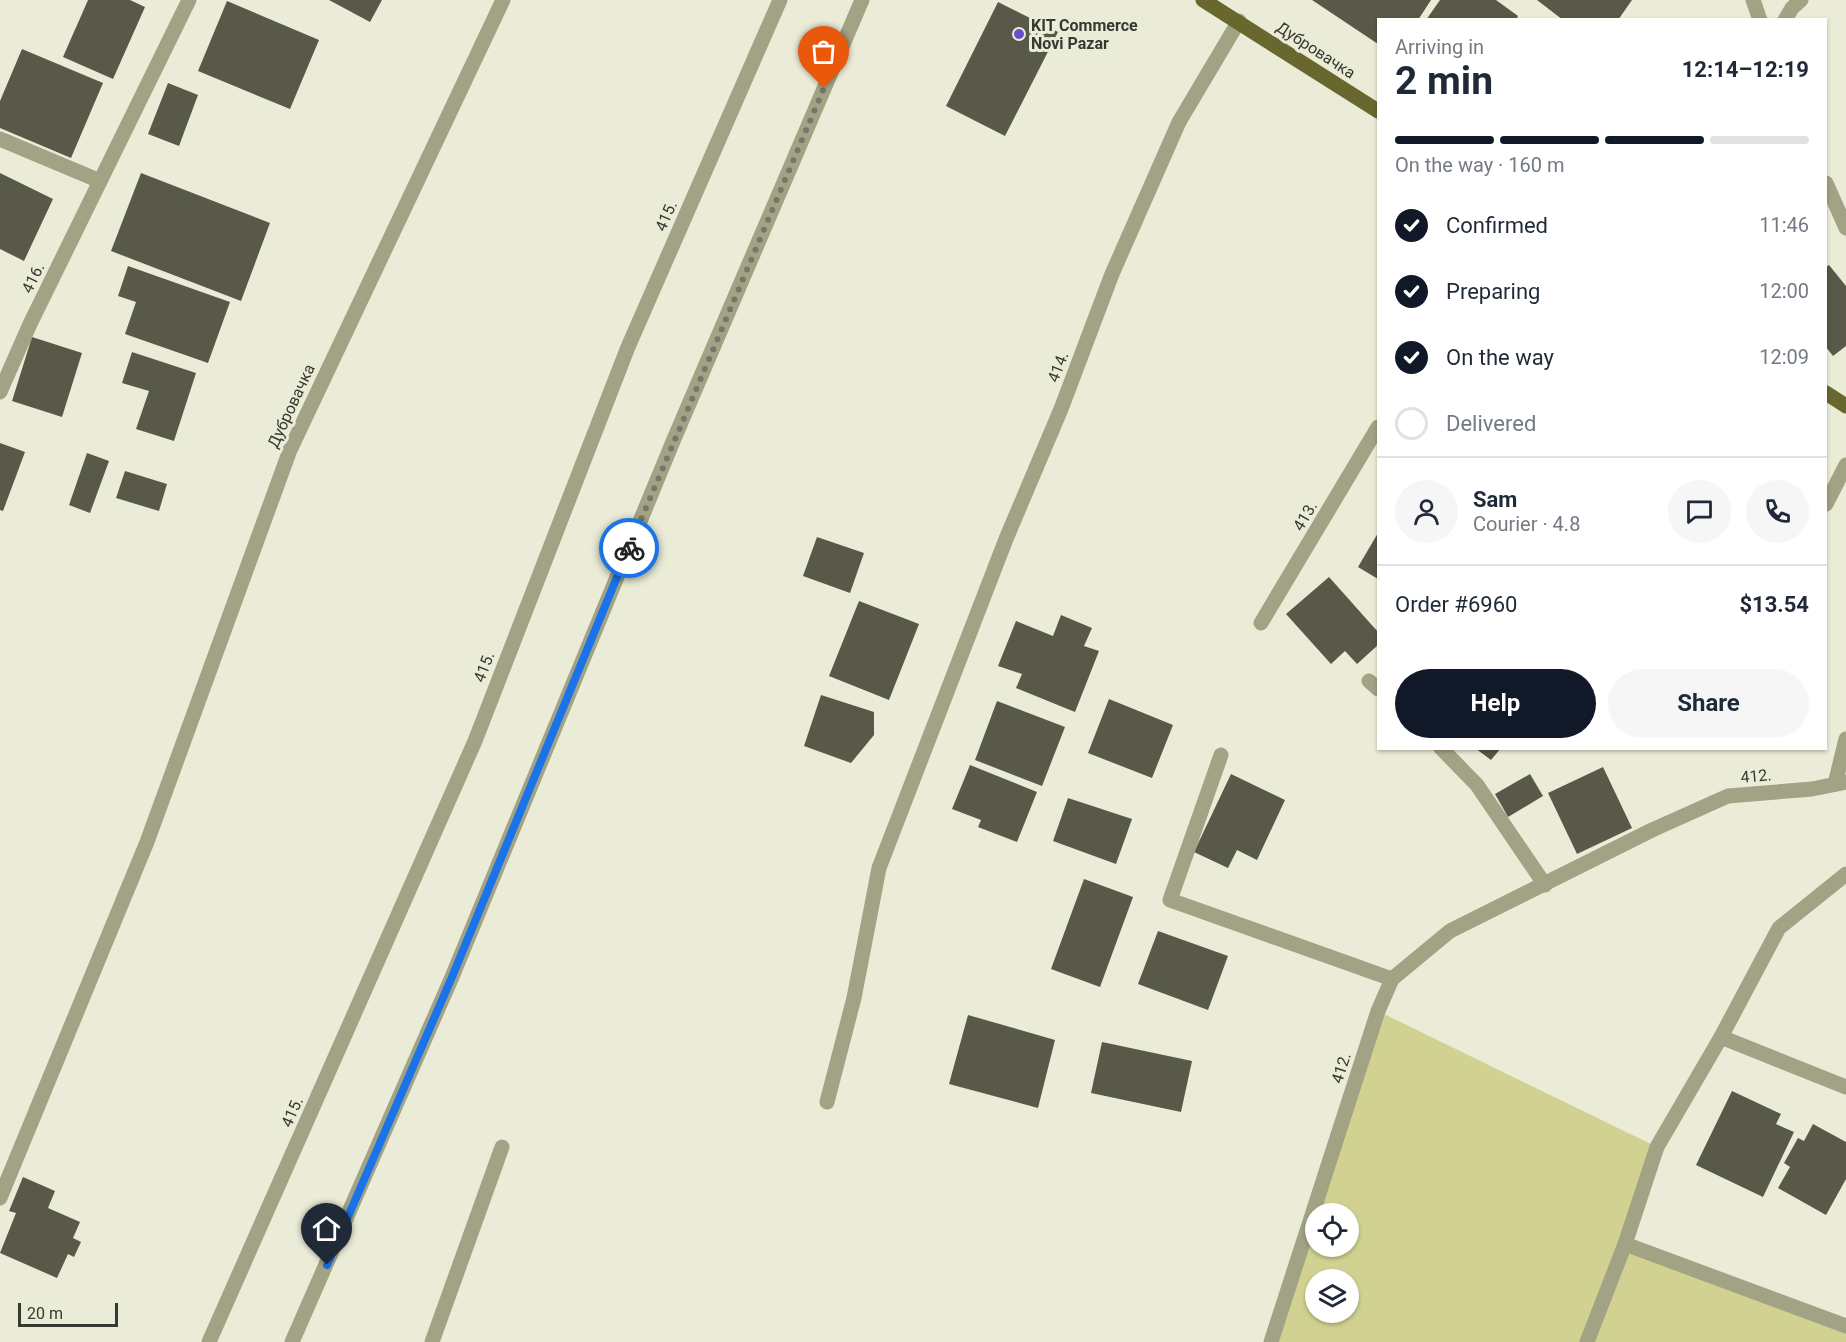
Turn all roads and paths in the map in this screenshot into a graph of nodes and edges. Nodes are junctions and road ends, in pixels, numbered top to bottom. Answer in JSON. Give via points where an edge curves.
{"nodes":[{"id":1,"x":189,"y":0,"type":"edge"},
{"id":2,"x":503,"y":0,"type":"edge"},
{"id":3,"x":780,"y":0,"type":"edge"},
{"id":4,"x":862,"y":0,"type":"edge"},
{"id":5,"x":1203,"y":0,"type":"edge"},
{"id":6,"x":1753,"y":0,"type":"edge"},
{"id":7,"x":1801,"y":0,"type":"edge"},
{"id":8,"x":1759,"y":18,"type":"edge"},
{"id":9,"x":1786,"y":18,"type":"edge"},
{"id":10,"x":1239,"y":21,"type":"junction"},
{"id":11,"x":1377,"y":110,"type":"edge"},
{"id":12,"x":0,"y":139,"type":"edge"},
{"id":13,"x":100,"y":181,"type":"junction"},
{"id":14,"x":1827,"y":185,"type":"edge"},
{"id":15,"x":1846,"y":228,"type":"edge"},
{"id":16,"x":0,"y":392,"type":"edge"},
{"id":17,"x":1827,"y":394,"type":"edge"},
{"id":18,"x":1846,"y":406,"type":"edge"},
{"id":19,"x":1377,"y":428,"type":"edge"},
{"id":20,"x":1846,"y":465,"type":"edge"},
{"id":21,"x":1827,"y":502,"type":"edge"},
{"id":22,"x":1262,"y":623,"type":"dead end"},
{"id":23,"x":1846,"y":739,"type":"edge"},
{"id":24,"x":1443,"y":750,"type":"edge"},
{"id":25,"x":1221,"y":755,"type":"dead end"},
{"id":26,"x":1841,"y":783,"type":"edge"},
{"id":27,"x":1846,"y":874,"type":"edge"},
{"id":28,"x":1545,"y":885,"type":"junction"},
{"id":29,"x":1392,"y":979,"type":"junction"},
{"id":30,"x":1721,"y":1037,"type":"junction"},
{"id":31,"x":1846,"y":1087,"type":"edge"},
{"id":32,"x":826,"y":1102,"type":"dead end"},
{"id":33,"x":502,"y":1147,"type":"dead end"},
{"id":34,"x":0,"y":1198,"type":"edge"},
{"id":35,"x":1625,"y":1244,"type":"junction"},
{"id":36,"x":1846,"y":1326,"type":"edge"},
{"id":37,"x":209,"y":1342,"type":"edge"},
{"id":38,"x":292,"y":1342,"type":"edge"},
{"id":39,"x":432,"y":1342,"type":"edge"},
{"id":40,"x":1271,"y":1342,"type":"edge"},
{"id":41,"x":1587,"y":1342,"type":"edge"}],
"edges":[{"from":1,"to":13,"type":"street","name":"416."},
{"from":2,"to":34,"type":"street","name":"Дубровачка","via":[[290,450],[147,842]]},
{"from":3,"to":37,"type":"street","name":"415.","via":[[628,348],[475,741]]},
{"from":4,"to":38,"type":"street","via":[[669,450],[452,977]]},
{"from":5,"to":10,"type":"main road","name":"Дубровачка"},
{"from":6,"to":8,"type":"street"},
{"from":7,"to":9,"type":"street"},
{"from":10,"to":11,"type":"main road","name":"Дубровачка"},
{"from":10,"to":32,"type":"street","name":"414.","via":[[1179,122],[1112,274],[879,868],[854,998]]},
{"from":12,"to":13,"type":"street"},
{"from":13,"to":16,"type":"street","name":"416."},
{"from":14,"to":15,"type":"street"},
{"from":17,"to":18,"type":"main road"},
{"from":19,"to":22,"type":"street","name":"413."},
{"from":20,"to":21,"type":"street"},
{"from":23,"to":26,"type":"street"},
{"from":24,"to":28,"type":"street","via":[[1477,784]]},
{"from":25,"to":29,"type":"street","via":[[1170,900]]},
{"from":26,"to":28,"type":"street","name":"412.","via":[[1728,796]]},
{"from":27,"to":30,"type":"street","via":[[1779,928]]},
{"from":28,"to":29,"type":"street","name":"412.","via":[[1450,931]]},
{"from":29,"to":40,"type":"street","name":"412.","via":[[1378,1011]]},
{"from":30,"to":31,"type":"street"},
{"from":30,"to":35,"type":"street","via":[[1657,1147]]},
{"from":33,"to":39,"type":"street"},
{"from":35,"to":36,"type":"street"},
{"from":35,"to":41,"type":"street"}]}
